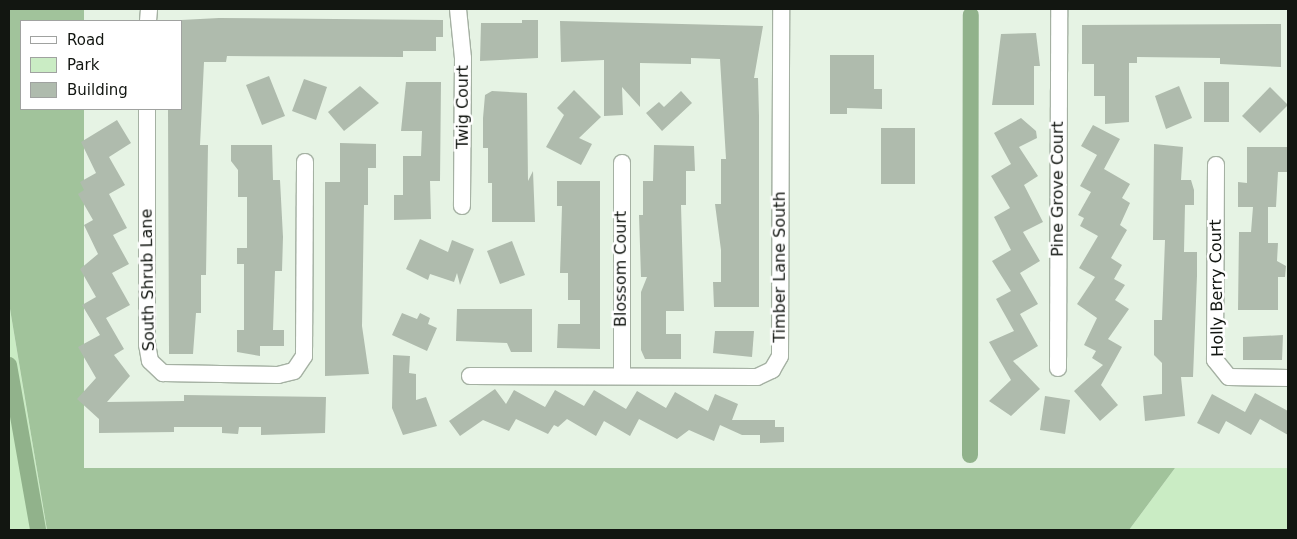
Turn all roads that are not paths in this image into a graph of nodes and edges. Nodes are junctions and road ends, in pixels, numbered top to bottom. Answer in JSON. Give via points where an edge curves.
{"nodes":[{"id":1,"x":458,"y":9,"type":"edge"},
{"id":2,"x":781,"y":9,"type":"edge"},
{"id":3,"x":1059,"y":9,"type":"edge"},
{"id":4,"x":147,"y":110,"type":"edge"},
{"id":5,"x":305,"y":162,"type":"dead end"},
{"id":6,"x":622,"y":163,"type":"dead end"},
{"id":7,"x":1216,"y":165,"type":"dead end"},
{"id":8,"x":462,"y":206,"type":"dead end"},
{"id":9,"x":1058,"y":368,"type":"dead end"},
{"id":10,"x":622,"y":375,"type":"junction"},
{"id":11,"x":470,"y":376,"type":"dead end"},
{"id":12,"x":1288,"y":378,"type":"edge"}],
"edges":[{"from":1,"to":8,"type":"street","name":"Twig Court","via":[[463,58]]},
{"from":2,"to":10,"type":"street","name":"Timber Lane South","via":[[780,356],[772,370],[757,377]]},
{"from":3,"to":9,"type":"street","name":"Pine Grove Court"},
{"from":4,"to":5,"type":"street","name":"South Shrub Lane","via":[[147,344],[150,361],[163,373],[278,375],[294,371],[304,356]]},
{"from":6,"to":10,"type":"street","name":"Blossom Court"},
{"from":7,"to":12,"type":"street","name":"Holly Berry Court","via":[[1215,360],[1229,377]]},
{"from":10,"to":11,"type":"street","name":"Timber Lane South"}]}
